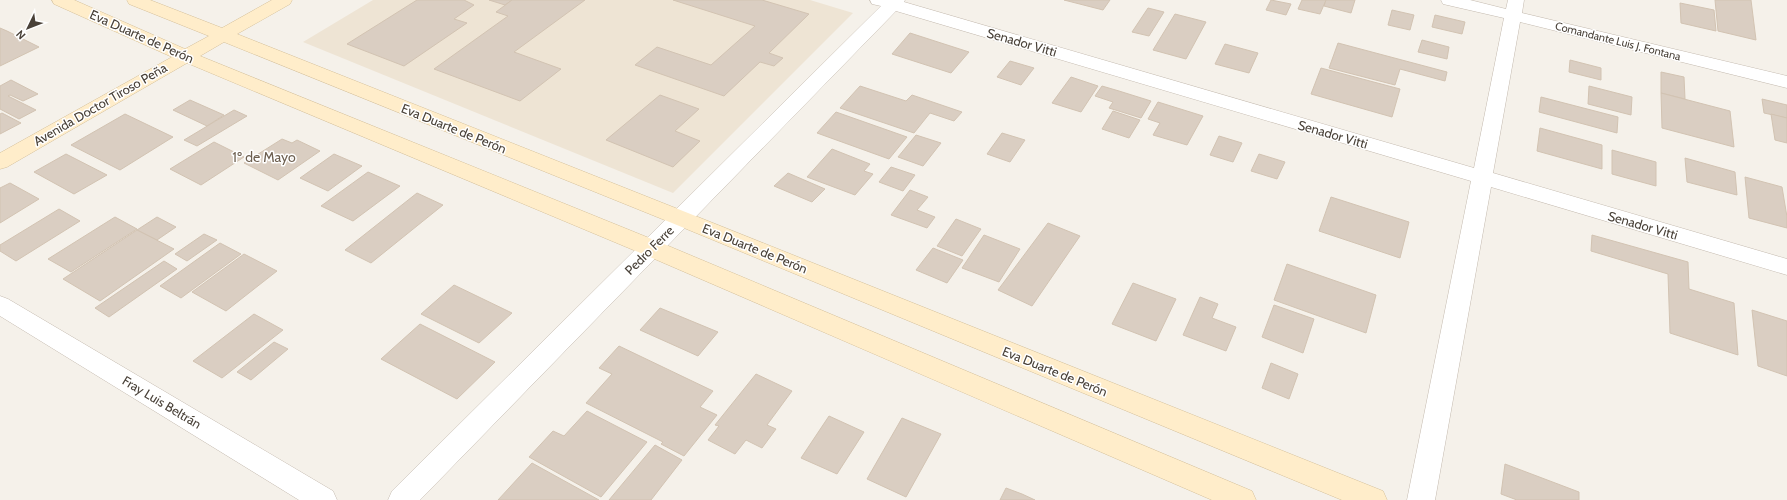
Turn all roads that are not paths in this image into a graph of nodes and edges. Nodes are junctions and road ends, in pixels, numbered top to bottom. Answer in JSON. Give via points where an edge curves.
{"nodes":[{"id":1,"x":60,"y":0,"type":"edge"},
{"id":2,"x":135,"y":0,"type":"edge"},
{"id":3,"x":284,"y":0,"type":"edge"},
{"id":4,"x":1449,"y":0,"type":"edge"},
{"id":5,"x":889,"y":1,"type":"edge"},
{"id":6,"x":1515,"y":8,"type":"edge"},
{"id":7,"x":222,"y":35,"type":"junction"},
{"id":8,"x":185,"y":56,"type":"junction"},
{"id":9,"x":1787,"y":82,"type":"edge"},
{"id":10,"x":0,"y":162,"type":"edge"},
{"id":11,"x":1482,"y":178,"type":"junction"},
{"id":12,"x":680,"y":218,"type":"junction"},
{"id":13,"x":651,"y":248,"type":"junction"},
{"id":14,"x":1787,"y":267,"type":"edge"},
{"id":15,"x":0,"y":305,"type":"edge"},
{"id":16,"x":323,"y":500,"type":"edge"},
{"id":17,"x":402,"y":500,"type":"edge"},
{"id":18,"x":1242,"y":500,"type":"edge"},
{"id":19,"x":1373,"y":500,"type":"edge"},
{"id":20,"x":1421,"y":500,"type":"edge"}],
"edges":[{"from":1,"to":8,"type":"street","name":"Eva Duarte de Perón"},
{"from":2,"to":7,"type":"street","name":"Eva Duarte de Perón"},
{"from":3,"to":7,"type":"street","name":"Avenida Doctor Tiroso Peña"},
{"from":4,"to":6,"type":"street","name":"Comandante Luis J. Fontana"},
{"from":5,"to":11,"type":"street","name":"Senador Vitti"},
{"from":5,"to":12,"type":"street","name":"Pedro Ferre"},
{"from":6,"to":9,"type":"street","name":"Comandante Luis J. Fontana"},
{"from":6,"to":11,"type":"street"},
{"from":7,"to":8,"type":"street","name":"Avenida Doctor Tiroso Peña"},
{"from":7,"to":12,"type":"street","name":"Eva Duarte de Perón"},
{"from":8,"to":10,"type":"street","name":"Avenida Doctor Tiroso Peña"},
{"from":8,"to":13,"type":"street","name":"Eva Duarte de Perón"},
{"from":11,"to":14,"type":"street","name":"Senador Vitti"},
{"from":11,"to":20,"type":"street"},
{"from":12,"to":13,"type":"street","name":"Pedro Ferre"},
{"from":12,"to":19,"type":"street","name":"Eva Duarte de Perón"},
{"from":13,"to":17,"type":"street","name":"Pedro Ferre"},
{"from":13,"to":18,"type":"street","name":"Eva Duarte de Perón"},
{"from":15,"to":16,"type":"street","name":"Fray Luis Beltrán"}]}
